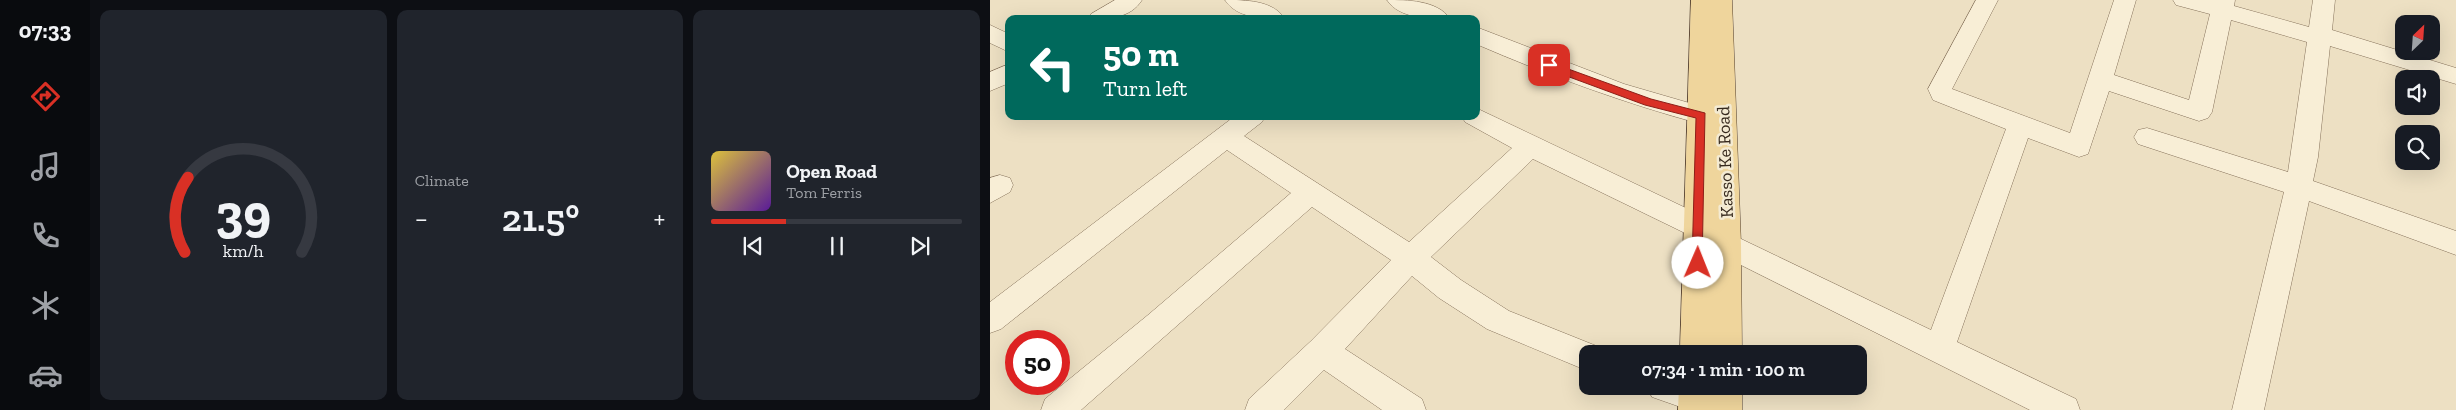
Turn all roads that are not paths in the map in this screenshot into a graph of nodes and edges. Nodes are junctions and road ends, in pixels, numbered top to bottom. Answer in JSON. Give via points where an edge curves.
{"nodes":[{"id":1,"x":1131,"y":0,"type":"edge"},
{"id":2,"x":1398,"y":0,"type":"edge"},
{"id":3,"x":1702,"y":0,"type":"edge"},
{"id":4,"x":1721,"y":0,"type":"edge"},
{"id":5,"x":1987,"y":0,"type":"edge"},
{"id":6,"x":2125,"y":0,"type":"edge"},
{"id":7,"x":2184,"y":0,"type":"edge"},
{"id":8,"x":2324,"y":0,"type":"edge"},
{"id":9,"x":1246,"y":2,"type":"edge"},
{"id":10,"x":2223,"y":5,"type":"edge"},
{"id":11,"x":1106,"y":15,"type":"edge"},
{"id":12,"x":1267,"y":15,"type":"edge"},
{"id":13,"x":1430,"y":15,"type":"edge"},
{"id":14,"x":990,"y":33,"type":"edge"},
{"id":15,"x":2321,"y":36,"type":"junction"},
{"id":16,"x":1480,"y":37,"type":"edge"},
{"id":17,"x":1005,"y":42,"type":"edge"},
{"id":18,"x":1005,"y":74,"type":"edge"},
{"id":19,"x":2456,"y":76,"type":"edge"},
{"id":20,"x":2100,"y":79,"type":"junction"},
{"id":21,"x":990,"y":83,"type":"edge"},
{"id":22,"x":1701,"y":115,"type":"junction"},
{"id":23,"x":1480,"y":119,"type":"edge"},
{"id":24,"x":1235,"y":124,"type":"edge"},
{"id":25,"x":2020,"y":125,"type":"junction"},
{"id":26,"x":2147,"y":137,"type":"dead end"},
{"id":27,"x":1530,"y":146,"type":"junction"},
{"id":28,"x":2298,"y":186,"type":"junction"},
{"id":29,"x":1310,"y":192,"type":"junction"},
{"id":30,"x":1699,"y":227,"type":"junction"},
{"id":31,"x":2456,"y":242,"type":"edge"},
{"id":32,"x":1727,"y":245,"type":"junction"},
{"id":33,"x":1412,"y":258,"type":"junction"},
{"id":34,"x":990,"y":320,"type":"edge"},
{"id":35,"x":1696,"y":345,"type":"edge"},
{"id":36,"x":1726,"y":345,"type":"edge"},
{"id":37,"x":1939,"y":350,"type":"junction"},
{"id":38,"x":1322,"y":351,"type":"junction"},
{"id":39,"x":1579,"y":353,"type":"edge"},
{"id":40,"x":1726,"y":395,"type":"edge"},
{"id":41,"x":1057,"y":410,"type":"edge"},
{"id":42,"x":1261,"y":410,"type":"edge"},
{"id":43,"x":1410,"y":410,"type":"edge"},
{"id":44,"x":1726,"y":410,"type":"edge"},
{"id":45,"x":2064,"y":410,"type":"edge"},
{"id":46,"x":2248,"y":410,"type":"edge"}],
"edges":[{"from":1,"to":11,"type":"street"},
{"from":2,"to":13,"type":"street"},
{"from":3,"to":22,"type":"main road","name":"Kasso Ke Road"},
{"from":4,"to":32,"type":"main road","name":"Kasso Ke Road"},
{"from":5,"to":25,"type":"street","via":[[1940,90],[1942,94]]},
{"from":6,"to":20,"type":"street"},
{"from":7,"to":10,"type":"street"},
{"from":8,"to":15,"type":"street"},
{"from":9,"to":12,"type":"street"},
{"from":10,"to":15,"type":"street"},
{"from":10,"to":20,"type":"street","via":[[2198,112]]},
{"from":14,"to":17,"type":"street"},
{"from":15,"to":19,"type":"street"},
{"from":15,"to":28,"type":"street","via":[[2305,158]]},
{"from":16,"to":22,"type":"street","via":[[1600,86]]},
{"from":18,"to":21,"type":"street"},
{"from":20,"to":25,"type":"street","via":[[2079,147]]},
{"from":22,"to":30,"type":"main road","name":"Kasso Ke Road"},
{"from":23,"to":27,"type":"street"},
{"from":24,"to":29,"type":"street"},
{"from":24,"to":34,"type":"street"},
{"from":25,"to":37,"type":"street"},
{"from":26,"to":28,"type":"street"},
{"from":27,"to":30,"type":"street"},
{"from":27,"to":33,"type":"street"},
{"from":28,"to":31,"type":"street"},
{"from":28,"to":46,"type":"street"},
{"from":29,"to":33,"type":"street"},
{"from":29,"to":41,"type":"street"},
{"from":30,"to":35,"type":"main road","name":"Kasso Ke Road"},
{"from":32,"to":36,"type":"main road","name":"Kasso Ke Road"},
{"from":32,"to":37,"type":"street"},
{"from":33,"to":38,"type":"street"},
{"from":33,"to":39,"type":"street","via":[[1450,289],[1498,320]]},
{"from":37,"to":45,"type":"street"},
{"from":38,"to":42,"type":"street"},
{"from":38,"to":43,"type":"street"},
{"from":40,"to":44,"type":"main road"}]}
